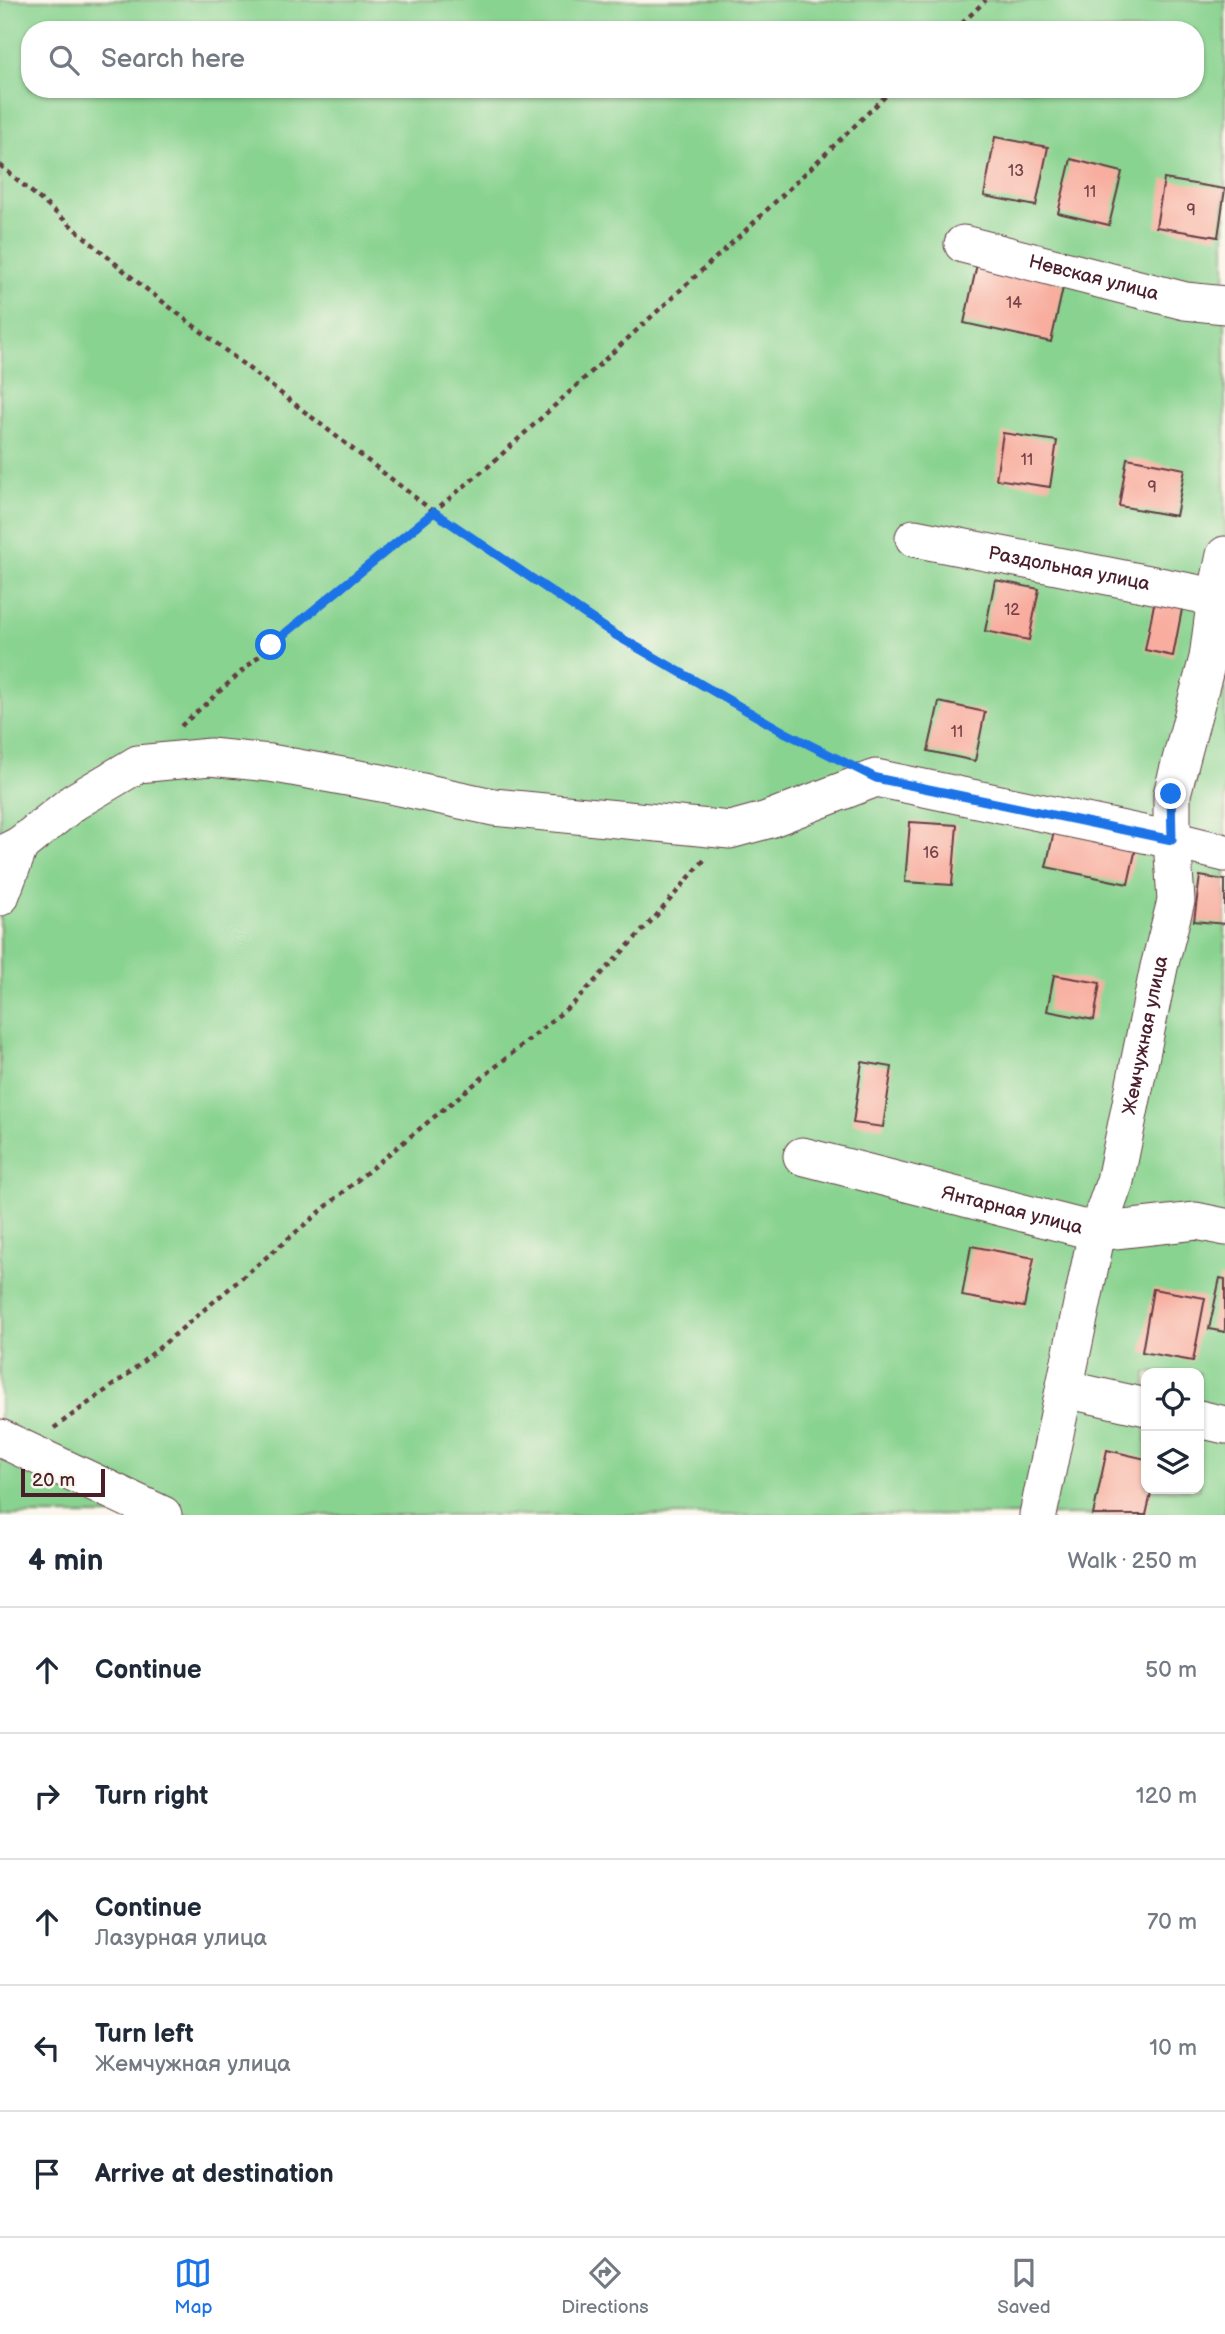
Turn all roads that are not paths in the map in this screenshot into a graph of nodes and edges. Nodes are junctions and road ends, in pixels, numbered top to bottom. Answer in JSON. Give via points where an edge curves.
{"nodes":[{"id":1,"x":963,"y":244,"type":"dead end"},
{"id":2,"x":1225,"y":305,"type":"edge"},
{"id":3,"x":914,"y":538,"type":"dead end"},
{"id":4,"x":1225,"y":555,"type":"edge"},
{"id":5,"x":1220,"y":598,"type":"edge"},
{"id":6,"x":1172,"y":840,"type":"junction"},
{"id":7,"x":10,"y":850,"type":"edge"},
{"id":8,"x":1225,"y":853,"type":"edge"},
{"id":9,"x":0,"y":897,"type":"edge"},
{"id":10,"x":802,"y":1156,"type":"dead end"},
{"id":11,"x":1225,"y":1227,"type":"edge"},
{"id":12,"x":1097,"y":1232,"type":"junction"},
{"id":13,"x":1065,"y":1389,"type":"junction"},
{"id":14,"x":1141,"y":1406,"type":"edge"},
{"id":15,"x":1204,"y":1420,"type":"edge"},
{"id":16,"x":1225,"y":1425,"type":"edge"},
{"id":17,"x":12,"y":1444,"type":"edge"},
{"id":18,"x":163,"y":1515,"type":"edge"},
{"id":19,"x":1038,"y":1515,"type":"edge"}],
"edges":[{"from":1,"to":2,"type":"street","name":"Невская улица","via":[[1185,301]]},
{"from":3,"to":5,"type":"street","name":"Раздольная улица"},
{"from":4,"to":5,"type":"street","name":"Жемчужная улица"},
{"from":5,"to":6,"type":"street","name":"Жемчужная улица","via":[[1171,794]]},
{"from":6,"to":7,"type":"street","via":[[876,778],[730,830],[493,807],[369,780],[210,757],[138,764],[75,802]]},
{"from":6,"to":8,"type":"street"},
{"from":6,"to":12,"type":"street","name":"Жемчужная улица","via":[[1176,901],[1115,1181]]},
{"from":7,"to":9,"type":"street"},
{"from":10,"to":12,"type":"street","name":"Янтарная улица"},
{"from":11,"to":12,"type":"street","name":"Янтарная улица","via":[[1196,1221]]},
{"from":12,"to":13,"type":"street","name":"Жемчужная улица"},
{"from":13,"to":14,"type":"street"},
{"from":13,"to":19,"type":"street","name":"Жемчужная улица"},
{"from":15,"to":16,"type":"street"},
{"from":17,"to":18,"type":"street"}]}
